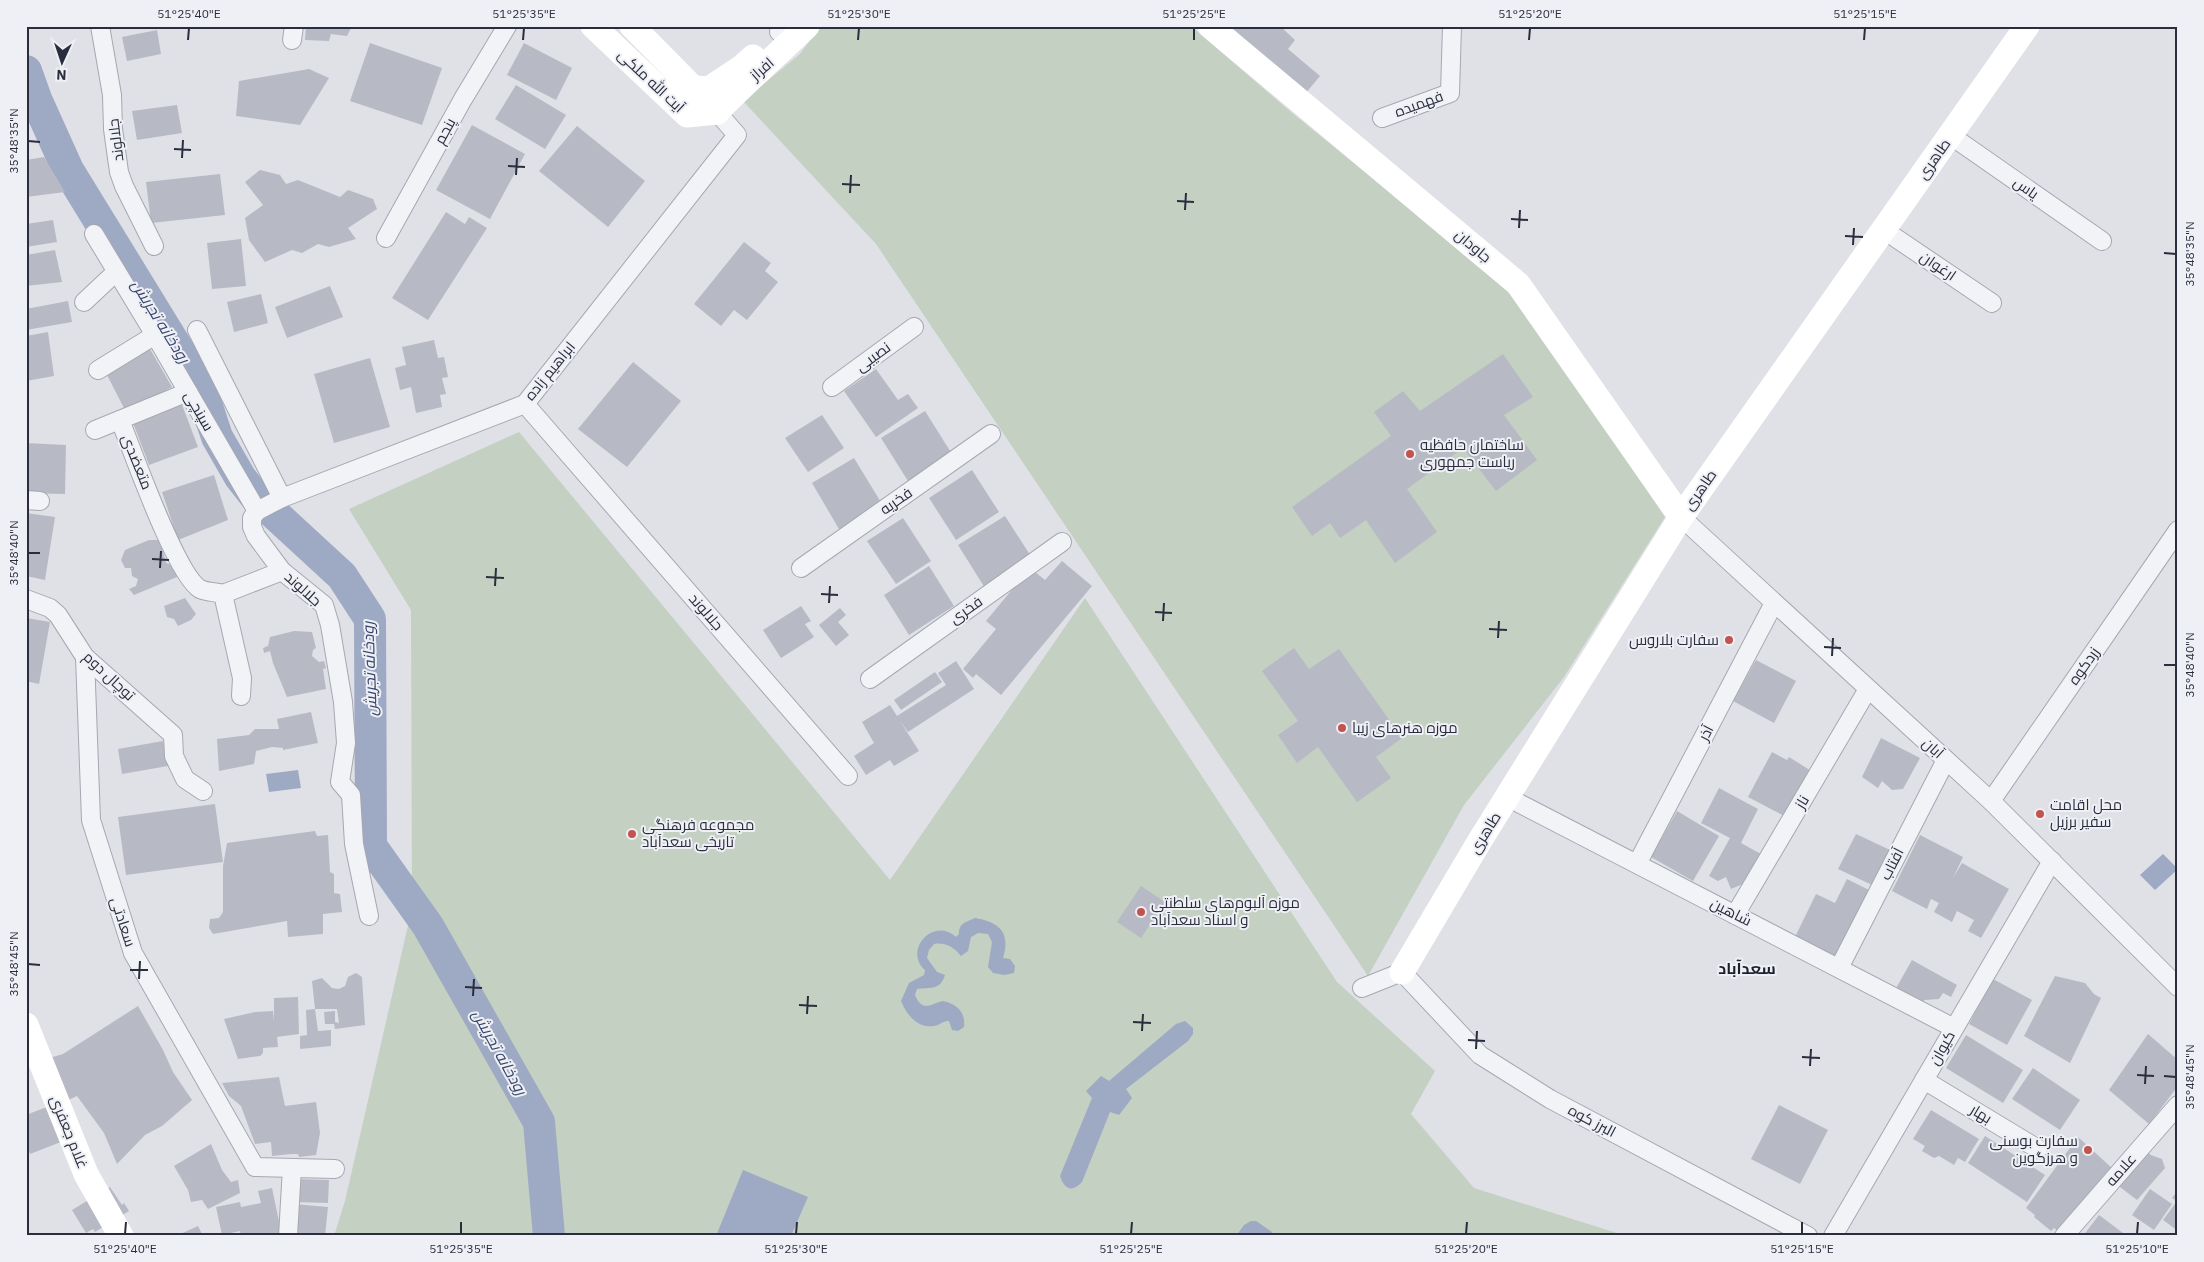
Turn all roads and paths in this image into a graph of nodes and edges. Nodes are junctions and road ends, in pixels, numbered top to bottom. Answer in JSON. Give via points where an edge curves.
{"nodes":[{"id":1,"x":100,"y":26,"type":"edge"},
{"id":2,"x":507,"y":26,"type":"edge"},
{"id":3,"x":594,"y":26,"type":"edge"},
{"id":4,"x":632,"y":26,"type":"edge"},
{"id":5,"x":807,"y":26,"type":"edge"},
{"id":6,"x":1210,"y":26,"type":"edge"},
{"id":7,"x":1452,"y":26,"type":"edge"},
{"id":8,"x":2028,"y":26,"type":"edge"},
{"id":9,"x":782,"y":28,"type":"edge"},
{"id":10,"x":694,"y":88,"type":"junction"},
{"id":11,"x":717,"y":112,"type":"junction"},
{"id":12,"x":1382,"y":118,"type":"dead end"},
{"id":13,"x":737,"y":134,"type":"joint"},
{"id":14,"x":1950,"y":135,"type":"junction"},
{"id":15,"x":1884,"y":230,"type":"junction"},
{"id":16,"x":94,"y":234,"type":"dead end"},
{"id":17,"x":386,"y":238,"type":"dead end"},
{"id":18,"x":2102,"y":241,"type":"dead end"},
{"id":19,"x":154,"y":246,"type":"dead end"},
{"id":20,"x":116,"y":272,"type":"junction"},
{"id":21,"x":84,"y":302,"type":"dead end"},
{"id":22,"x":1992,"y":302,"type":"dead end"},
{"id":23,"x":914,"y":327,"type":"dead end"},
{"id":24,"x":197,"y":330,"type":"dead end"},
{"id":25,"x":155,"y":335,"type":"junction"},
{"id":26,"x":98,"y":370,"type":"dead end"},
{"id":27,"x":832,"y":387,"type":"dead end"},
{"id":28,"x":188,"y":392,"type":"junction"},
{"id":29,"x":525,"y":404,"type":"junction"},
{"id":30,"x":120,"y":420,"type":"junction"},
{"id":31,"x":95,"y":430,"type":"dead end"},
{"id":32,"x":991,"y":434,"type":"dead end"},
{"id":33,"x":282,"y":498,"type":"junction"},
{"id":34,"x":257,"y":512,"type":"junction"},
{"id":35,"x":1681,"y":517,"type":"junction"},
{"id":36,"x":2178,"y":530,"type":"edge"},
{"id":37,"x":1062,"y":542,"type":"dead end"},
{"id":38,"x":801,"y":568,"type":"dead end"},
{"id":39,"x":282,"y":571,"type":"junction"},
{"id":40,"x":223,"y":594,"type":"junction"},
{"id":41,"x":26,"y":599,"type":"edge"},
{"id":42,"x":1774,"y":603,"type":"junction"},
{"id":43,"x":85,"y":657,"type":"junction"},
{"id":44,"x":870,"y":679,"type":"dead end"},
{"id":45,"x":1868,"y":689,"type":"junction"},
{"id":46,"x":241,"y":696,"type":"dead end"},
{"id":47,"x":1946,"y":760,"type":"junction"},
{"id":48,"x":848,"y":776,"type":"dead end"},
{"id":49,"x":203,"y":790,"type":"dead end"},
{"id":50,"x":1507,"y":797,"type":"junction"},
{"id":51,"x":1991,"y":801,"type":"junction"},
{"id":52,"x":2052,"y":861,"type":"junction"},
{"id":53,"x":1637,"y":864,"type":"junction"},
{"id":54,"x":1735,"y":915,"type":"junction"},
{"id":55,"x":369,"y":916,"type":"dead end"},
{"id":56,"x":1839,"y":968,"type":"junction"},
{"id":57,"x":1402,"y":972,"type":"junction"},
{"id":58,"x":2178,"y":987,"type":"edge"},
{"id":59,"x":1362,"y":988,"type":"dead end"},
{"id":60,"x":26,"y":1025,"type":"edge"},
{"id":61,"x":1954,"y":1028,"type":"junction"},
{"id":62,"x":1924,"y":1080,"type":"junction"},
{"id":63,"x":2178,"y":1104,"type":"edge"},
{"id":64,"x":2038,"y":1149,"type":"dead end"},
{"id":65,"x":292,"y":1168,"type":"junction"},
{"id":66,"x":335,"y":1169,"type":"dead end"},
{"id":67,"x":121,"y":1236,"type":"edge"},
{"id":68,"x":288,"y":1236,"type":"edge"},
{"id":69,"x":1808,"y":1236,"type":"edge"},
{"id":70,"x":1833,"y":1236,"type":"edge"},
{"id":71,"x":2064,"y":1236,"type":"edge"}],
"edges":[{"from":1,"to":19,"type":"street","name":"جلالوند","via":[[112,95],[113,129],[120,172]]},
{"from":2,"to":17,"type":"street","name":"پنجم"},
{"from":3,"to":11,"type":"street","name":"آیت الله ملکی","via":[[687,115]]},
{"from":4,"to":10,"type":"street","name":"آیت الله ملکی"},
{"from":5,"to":11,"type":"street","name":"افراز"},
{"from":6,"to":35,"type":"street","name":"جاودان","via":[[1518,284]]},
{"from":7,"to":12,"type":"street","name":"فهمیده","via":[[1450,93]]},
{"from":8,"to":14,"type":"street","name":"طاهری"},
{"from":9,"to":10,"type":"street","name":"افراز","via":[[742,67],[709,89]]},
{"from":10,"to":11,"type":"street","name":"آیت الله ملکی"},
{"from":11,"to":13,"type":"street","name":"آیت الله ملکی"},
{"from":13,"to":29,"type":"street","name":"ابراهیم زاده"},
{"from":14,"to":15,"type":"street","name":"طاهری"},
{"from":14,"to":18,"type":"street","name":"یاس"},
{"from":15,"to":22,"type":"street","name":"ارغوان"},
{"from":15,"to":35,"type":"street","name":"طاهری"},
{"from":16,"to":20,"type":"street","name":"سپنچی"},
{"from":20,"to":21,"type":"street"},
{"from":20,"to":25,"type":"street","name":"سپنچی"},
{"from":23,"to":27,"type":"street","name":"نصیبی"},
{"from":24,"to":33,"type":"street"},
{"from":25,"to":26,"type":"street"},
{"from":25,"to":28,"type":"street","name":"سپنچی"},
{"from":28,"to":30,"type":"street","name":"متعضدی"},
{"from":28,"to":34,"type":"street","name":"سپنچی"},
{"from":29,"to":33,"type":"street","name":"ابراهیم زاده"},
{"from":29,"to":48,"type":"street","name":"جلالوند"},
{"from":30,"to":31,"type":"street"},
{"from":30,"to":40,"type":"street","name":"متعضدی","via":[[184,570],[200,589]]},
{"from":32,"to":38,"type":"street","name":"فخریه"},
{"from":33,"to":34,"type":"street"},
{"from":34,"to":39,"type":"street","name":"جلالوند","via":[[252,518],[252,527]]},
{"from":35,"to":42,"type":"street","name":"آبان"},
{"from":35,"to":50,"type":"street","name":"طاهری"},
{"from":36,"to":51,"type":"street","name":"زردکوه"},
{"from":37,"to":44,"type":"street","name":"فخری"},
{"from":39,"to":40,"type":"street"},
{"from":39,"to":55,"type":"street","name":"جلالوند","via":[[324,605],[330,625],[343,702],[346,743],[340,782],[351,795],[354,844]]},
{"from":40,"to":46,"type":"street","via":[[242,678]]},
{"from":41,"to":43,"type":"street","name":"توچال دوم","via":[[50,608],[58,615]]},
{"from":42,"to":45,"type":"street","name":"آبان"},
{"from":42,"to":53,"type":"street","name":"آذر"},
{"from":43,"to":49,"type":"street","name":"توچال دوم","via":[[173,735],[174,756],[185,779]]},
{"from":43,"to":65,"type":"street","name":"سعادتی","via":[[90,820],[133,953],[255,1167]]},
{"from":45,"to":47,"type":"street","name":"آبان"},
{"from":45,"to":54,"type":"street","name":"ناز"},
{"from":47,"to":51,"type":"street","name":"آبان"},
{"from":47,"to":56,"type":"street","name":"آفتاب"},
{"from":50,"to":53,"type":"street","name":"شاهین"},
{"from":50,"to":57,"type":"street","name":"طاهری"},
{"from":51,"to":52,"type":"street","name":"آبان"},
{"from":52,"to":58,"type":"street","name":"آبان"},
{"from":52,"to":61,"type":"street","name":"کیوان"},
{"from":53,"to":54,"type":"street","name":"شاهین"},
{"from":54,"to":56,"type":"street","name":"شاهین"},
{"from":56,"to":61,"type":"street","name":"شاهین"},
{"from":57,"to":59,"type":"street"},
{"from":57,"to":69,"type":"street","name":"البرز کوه","via":[[1480,1055],[1550,1099]]},
{"from":60,"to":67,"type":"street","name":"غلام جعفری","via":[[86,1174]]},
{"from":61,"to":62,"type":"street","name":"کیوان"},
{"from":62,"to":64,"type":"street","name":"بهار"},
{"from":62,"to":70,"type":"street","name":"کیوان"},
{"from":63,"to":71,"type":"street","name":"علامه"},
{"from":65,"to":66,"type":"street","name":"سعادتی"},
{"from":65,"to":68,"type":"street"}]}
